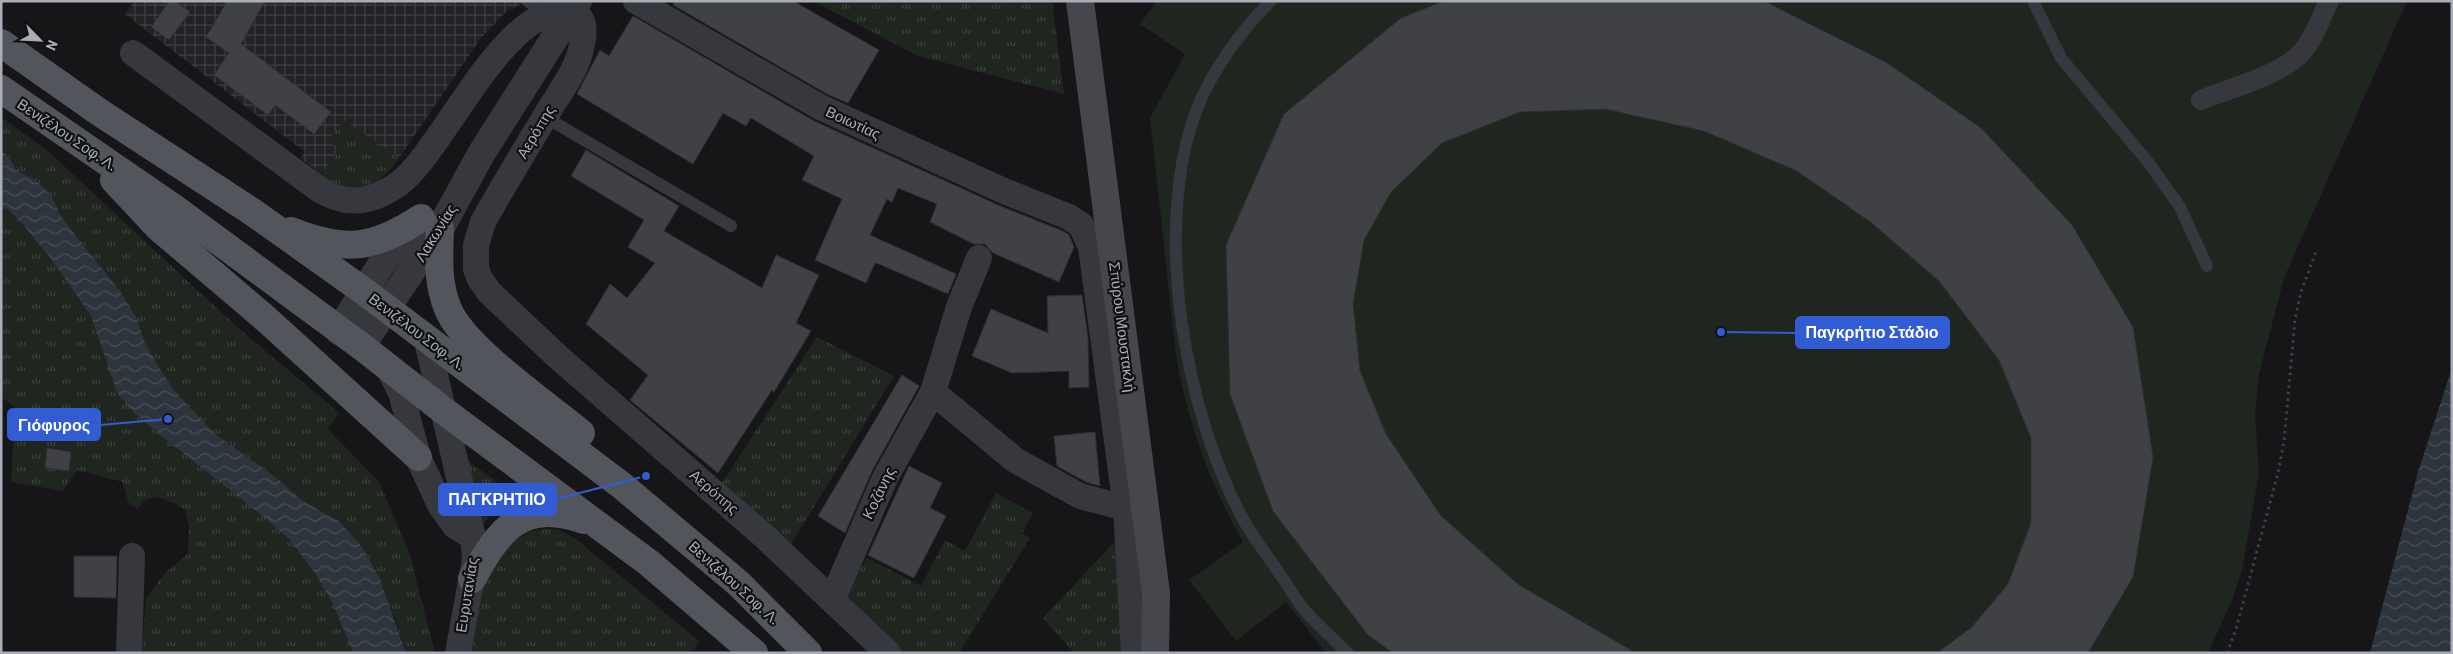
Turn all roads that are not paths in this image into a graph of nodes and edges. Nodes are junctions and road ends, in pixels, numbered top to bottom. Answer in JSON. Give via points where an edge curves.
{"nodes":[{"id":1,"x":636,"y":1,"type":"edge"},
{"id":2,"x":1080,"y":1,"type":"edge"},
{"id":3,"x":1271,"y":1,"type":"edge"},
{"id":4,"x":2033,"y":1,"type":"edge"},
{"id":5,"x":2329,"y":1,"type":"edge"},
{"id":6,"x":533,"y":5,"type":"edge"},
{"id":7,"x":574,"y":6,"type":"edge"},
{"id":8,"x":1,"y":43,"type":"edge"},
{"id":9,"x":133,"y":53,"type":"dead end"},
{"id":10,"x":1,"y":89,"type":"edge"},
{"id":11,"x":2201,"y":100,"type":"dead end"},
{"id":12,"x":545,"y":117,"type":"junction"},
{"id":13,"x":78,"y":143,"type":"junction"},
{"id":14,"x":251,"y":211,"type":"junction"},
{"id":15,"x":430,"y":224,"type":"junction"},
{"id":16,"x":1081,"y":225,"type":"joint"},
{"id":17,"x":731,"y":226,"type":"dead end"},
{"id":18,"x":979,"y":258,"type":"dead end"},
{"id":19,"x":2207,"y":266,"type":"dead end"},
{"id":20,"x":365,"y":292,"type":"junction"},
{"id":21,"x":386,"y":309,"type":"junction"},
{"id":22,"x":339,"y":331,"type":"junction"},
{"id":23,"x":427,"y":341,"type":"junction"},
{"id":24,"x":361,"y":346,"type":"junction"},
{"id":25,"x":388,"y":367,"type":"junction"},
{"id":26,"x":933,"y":392,"type":"junction"},
{"id":27,"x":444,"y":411,"type":"junction"},
{"id":28,"x":418,"y":458,"type":"junction"},
{"id":29,"x":621,"y":485,"type":"junction"},
{"id":30,"x":1126,"y":508,"type":"junction"},
{"id":31,"x":599,"y":526,"type":"junction"},
{"id":32,"x":473,"y":537,"type":"junction"},
{"id":33,"x":132,"y":556,"type":"dead end"},
{"id":34,"x":472,"y":579,"type":"junction"},
{"id":35,"x":1156,"y":593,"type":"junction"},
{"id":36,"x":832,"y":598,"type":"junction"},
{"id":37,"x":129,"y":653,"type":"edge"},
{"id":38,"x":458,"y":653,"type":"edge"},
{"id":39,"x":754,"y":653,"type":"edge"},
{"id":40,"x":808,"y":653,"type":"edge"},
{"id":41,"x":888,"y":653,"type":"edge"},
{"id":42,"x":1134,"y":653,"type":"edge"},
{"id":43,"x":1155,"y":653,"type":"edge"},
{"id":44,"x":1167,"y":653,"type":"edge"},
{"id":45,"x":1348,"y":653,"type":"edge"}],
"edges":[{"from":1,"to":16,"type":"street","name":"Βοιωτίας","via":[[820,107]]},
{"from":2,"to":35,"type":"main road","name":"Σπύρου Μουστακλή"},
{"from":3,"to":45,"type":"lane","via":[[1230,49],[1201,99],[1189,137],[1178,193],[1175,232],[1179,300],[1189,368],[1206,432],[1247,526],[1306,612]]},
{"from":4,"to":19,"type":"lane","via":[[2061,58],[2148,162],[2180,207]]},
{"from":5,"to":11,"type":"street","via":[[2309,43],[2297,58]]},
{"from":6,"to":7,"type":"street"},
{"from":6,"to":9,"type":"street","via":[[496,44],[416,168],[388,191],[359,201],[342,201],[320,190]]},
{"from":7,"to":12,"type":"street","name":"Αερόπης","via":[[583,23],[581,49],[573,71]]},
{"from":7,"to":15,"type":"street","name":"Λακωνίας","via":[[481,154]]},
{"from":8,"to":14,"type":"main road","name":"Βενιζέλου Σοφ. Λ."},
{"from":10,"to":13,"type":"main road","name":"Βενιζέλου Σοφ. Λ."},
{"from":12,"to":17,"type":"lane"},
{"from":12,"to":36,"type":"street","name":"Αερόπης","via":[[479,232],[476,258],[480,279],[510,313],[558,357]]},
{"from":13,"to":22,"type":"main road","name":"Βενιζέλου Σοφ. Λ.","via":[[174,208]]},
{"from":13,"to":28,"type":"main road","via":[[158,227],[266,319]]},
{"from":14,"to":15,"type":"main road","via":[[300,235],[341,246],[384,240]]},
{"from":14,"to":20,"type":"main road","name":"Βενιζέλου Σοφ. Λ."},
{"from":15,"to":20,"type":"street","name":"Λακωνίας","via":[[381,265]]},
{"from":15,"to":21,"type":"street","name":"Λακωνίας"},
{"from":15,"to":29,"type":"main road","via":[[448,310],[458,326],[483,353],[593,445],[614,469]]},
{"from":16,"to":30,"type":"street","name":"Σπύρου Μουστακλή","via":[[1091,247]]},
{"from":18,"to":26,"type":"street","name":"Κοζάνης","via":[[959,307]]},
{"from":20,"to":21,"type":"main road","name":"Βενιζέλου Σοφ. Λ."},
{"from":20,"to":22,"type":"street","name":"Λακωνίας"},
{"from":21,"to":23,"type":"main road","name":"Βενιζέλου Σοφ. Λ."},
{"from":21,"to":24,"type":"street","name":"Λακωνίας"},
{"from":22,"to":24,"type":"main road","name":"Βενιζέλου Σοφ. Λ."},
{"from":23,"to":27,"type":"street","name":"Ευρυτανίας"},
{"from":23,"to":29,"type":"main road","name":"Βενιζέλου Σοφ. Λ."},
{"from":24,"to":25,"type":"main road","name":"Βενιζέλου Σοφ. Λ."},
{"from":25,"to":27,"type":"main road","name":"Βενιζέλου Σοφ. Λ."},
{"from":25,"to":28,"type":"street","via":[[401,393]]},
{"from":26,"to":30,"type":"street","via":[[1015,460],[1080,496]]},
{"from":26,"to":36,"type":"street","name":"Κοζάνης","via":[[886,478]]},
{"from":27,"to":31,"type":"main road","name":"Βενιζέλου Σοφ. Λ."},
{"from":27,"to":32,"type":"street","name":"Ευρυτανίας"},
{"from":28,"to":32,"type":"street","via":[[447,518]]},
{"from":29,"to":40,"type":"main road","name":"Βενιζέλου Σοφ. Λ.","via":[[738,583]]},
{"from":30,"to":42,"type":"street","name":"Σπύρου Μουστακλή"},
{"from":31,"to":34,"type":"main road","via":[[551,512],[525,517],[492,545]]},
{"from":31,"to":39,"type":"main road","name":"Βενιζέλου Σοφ. Λ.","via":[[649,563]]},
{"from":32,"to":34,"type":"street","name":"Ευρυτανίας","via":[[475,559]]},
{"from":33,"to":37,"type":"street"},
{"from":34,"to":38,"type":"street","name":"Ευρυτανίας"},
{"from":35,"to":43,"type":"main road","name":"Σπύρου Μουστακλή"},
{"from":35,"to":44,"type":"main road"},
{"from":36,"to":41,"type":"street","name":"Αερόπης"}]}
